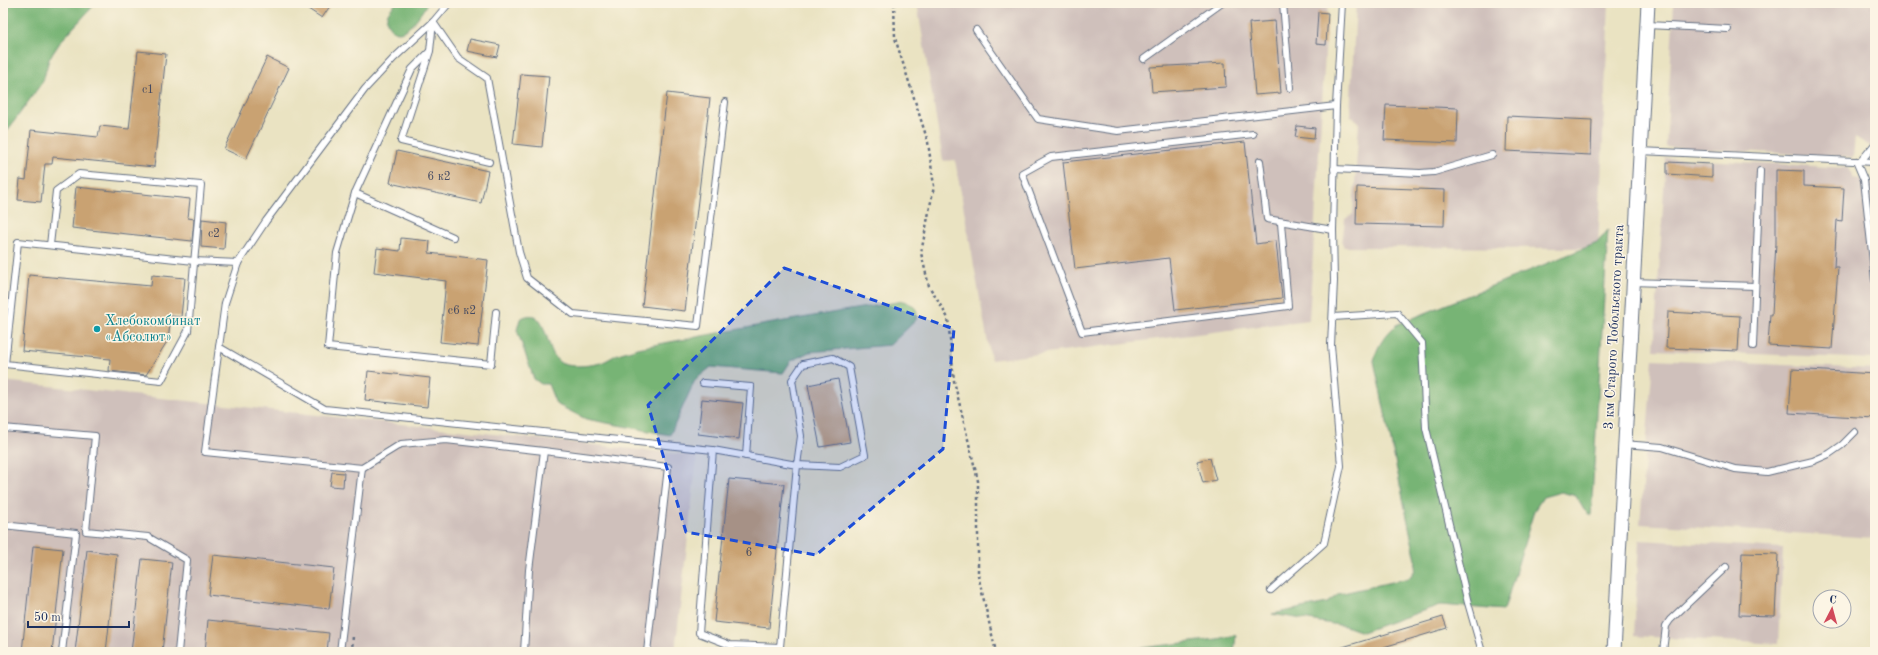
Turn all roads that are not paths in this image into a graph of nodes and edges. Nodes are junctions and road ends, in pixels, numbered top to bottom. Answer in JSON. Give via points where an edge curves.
{"nodes":[{"id":1,"x":449,"y":3,"type":"edge"},
{"id":2,"x":1222,"y":3,"type":"edge"},
{"id":3,"x":1283,"y":3,"type":"edge"},
{"id":4,"x":1342,"y":3,"type":"edge"},
{"id":5,"x":1648,"y":3,"type":"edge"},
{"id":6,"x":433,"y":22,"type":"junction"},
{"id":7,"x":1647,"y":25,"type":"junction"},
{"id":8,"x":1728,"y":29,"type":"dead end"},
{"id":9,"x":976,"y":30,"type":"dead end"},
{"id":10,"x":430,"y":51,"type":"junction"},
{"id":11,"x":1144,"y":59,"type":"dead end"},
{"id":12,"x":1290,"y":88,"type":"dead end"},
{"id":13,"x":725,"y":102,"type":"dead end"},
{"id":14,"x":1336,"y":106,"type":"junction"},
{"id":15,"x":1253,"y":134,"type":"dead end"},
{"id":16,"x":1875,"y":144,"type":"edge"},
{"id":17,"x":1640,"y":151,"type":"junction"},
{"id":18,"x":1492,"y":155,"type":"dead end"},
{"id":19,"x":1260,"y":161,"type":"dead end"},
{"id":20,"x":1859,"y":161,"type":"junction"},
{"id":21,"x":489,"y":162,"type":"dead end"},
{"id":22,"x":1875,"y":162,"type":"edge"},
{"id":23,"x":1334,"y":169,"type":"junction"},
{"id":24,"x":1760,"y":171,"type":"dead end"},
{"id":25,"x":355,"y":193,"type":"junction"},
{"id":26,"x":1281,"y":223,"type":"junction"},
{"id":27,"x":1332,"y":230,"type":"junction"},
{"id":28,"x":453,"y":237,"type":"dead end"},
{"id":29,"x":50,"y":245,"type":"junction"},
{"id":30,"x":194,"y":261,"type":"junction"},
{"id":31,"x":238,"y":263,"type":"junction"},
{"id":32,"x":1875,"y":280,"type":"edge"},
{"id":33,"x":1632,"y":282,"type":"junction"},
{"id":34,"x":1755,"y":286,"type":"junction"},
{"id":35,"x":496,"y":312,"type":"dead end"},
{"id":36,"x":1333,"y":317,"type":"junction"},
{"id":37,"x":1753,"y":346,"type":"dead end"},
{"id":38,"x":219,"y":347,"type":"junction"},
{"id":39,"x":704,"y":383,"type":"dead end"},
{"id":40,"x":3,"y":428,"type":"edge"},
{"id":41,"x":1855,"y":432,"type":"dead end"},
{"id":42,"x":1623,"y":444,"type":"junction"},
{"id":43,"x":544,"y":450,"type":"junction"},
{"id":44,"x":713,"y":450,"type":"junction"},
{"id":45,"x":746,"y":456,"type":"junction"},
{"id":46,"x":797,"y":465,"type":"junction"},
{"id":47,"x":362,"y":468,"type":"junction"},
{"id":48,"x":3,"y":526,"type":"edge"},
{"id":49,"x":86,"y":531,"type":"junction"},
{"id":50,"x":76,"y":533,"type":"junction"},
{"id":51,"x":1726,"y":567,"type":"dead end"},
{"id":52,"x":1271,"y":590,"type":"dead end"},
{"id":53,"x":730,"y":644,"type":"junction"},
{"id":54,"x":780,"y":647,"type":"junction"},
{"id":55,"x":62,"y":652,"type":"edge"},
{"id":56,"x":178,"y":652,"type":"edge"},
{"id":57,"x":340,"y":652,"type":"edge"},
{"id":58,"x":524,"y":652,"type":"edge"},
{"id":59,"x":647,"y":652,"type":"edge"},
{"id":60,"x":729,"y":652,"type":"edge"},
{"id":61,"x":786,"y":652,"type":"edge"},
{"id":62,"x":1482,"y":652,"type":"edge"},
{"id":63,"x":1614,"y":652,"type":"edge"},
{"id":64,"x":1663,"y":652,"type":"edge"}],
"edges":[{"from":1,"to":6,"type":"lane"},
{"from":2,"to":11,"type":"lane"},
{"from":3,"to":12,"type":"lane"},
{"from":4,"to":14,"type":"lane"},
{"from":5,"to":7,"type":"street","name":"3 км Старого Тобольского тракта"},
{"from":6,"to":10,"type":"lane"},
{"from":6,"to":13,"type":"lane","via":[[458,58],[488,78],[519,252],[527,278],[573,314],[698,326]]},
{"from":6,"to":31,"type":"lane","via":[[365,89],[266,221]]},
{"from":7,"to":8,"type":"lane"},
{"from":7,"to":17,"type":"street","name":"3 км Старого Тобольского тракта"},
{"from":9,"to":14,"type":"lane","via":[[1038,119],[1118,131]]},
{"from":10,"to":21,"type":"lane","via":[[402,141]]},
{"from":10,"to":25,"type":"lane","via":[[412,69]]},
{"from":14,"to":23,"type":"lane"},
{"from":15,"to":26,"type":"lane","via":[[1051,157],[1022,173],[1082,332],[1288,306]]},
{"from":16,"to":20,"type":"lane"},
{"from":17,"to":20,"type":"lane"},
{"from":17,"to":33,"type":"street","name":"3 км Старого Тобольского тракта"},
{"from":18,"to":23,"type":"lane","via":[[1434,172]]},
{"from":19,"to":26,"type":"lane","via":[[1267,219]]},
{"from":20,"to":22,"type":"lane"},
{"from":20,"to":32,"type":"lane","via":[[1864,180]]},
{"from":23,"to":27,"type":"lane"},
{"from":24,"to":34,"type":"lane"},
{"from":25,"to":28,"type":"lane"},
{"from":25,"to":35,"type":"lane","via":[[337,253],[328,347],[491,364]]},
{"from":26,"to":27,"type":"lane"},
{"from":27,"to":36,"type":"lane"},
{"from":29,"to":30,"type":"lane"},
{"from":29,"to":30,"type":"lane","via":[[56,191],[79,174],[200,185]]},
{"from":29,"to":30,"type":"lane","via":[[18,242],[5,364],[161,381],[188,331]]},
{"from":30,"to":31,"type":"lane"},
{"from":31,"to":38,"type":"lane","via":[[224,304]]},
{"from":33,"to":34,"type":"lane"},
{"from":33,"to":42,"type":"street","name":"3 км Старого Тобольского тракта"},
{"from":34,"to":37,"type":"lane"},
{"from":36,"to":52,"type":"lane","via":[[1331,345],[1340,474],[1324,543]]},
{"from":36,"to":62,"type":"lane","via":[[1397,313],[1422,343],[1426,428]]},
{"from":38,"to":44,"type":"lane","via":[[325,409]]},
{"from":38,"to":47,"type":"lane","via":[[205,452]]},
{"from":39,"to":45,"type":"lane","via":[[751,387]]},
{"from":40,"to":49,"type":"lane","via":[[95,436]]},
{"from":41,"to":42,"type":"lane","via":[[1829,454],[1813,461],[1767,472],[1735,469],[1662,447]]},
{"from":42,"to":63,"type":"street","name":"3 км Старого Тобольского тракта"},
{"from":43,"to":47,"type":"lane","via":[[446,440],[401,444]]},
{"from":43,"to":58,"type":"lane","via":[[529,570]]},
{"from":43,"to":59,"type":"lane","via":[[668,467]]},
{"from":44,"to":45,"type":"lane"},
{"from":44,"to":53,"type":"lane","via":[[699,633]]},
{"from":45,"to":46,"type":"lane"},
{"from":46,"to":46,"type":"lane","via":[[801,436],[792,380],[804,364],[832,358],[848,367],[865,455],[840,468]]},
{"from":46,"to":54,"type":"lane"},
{"from":47,"to":57,"type":"lane"},
{"from":48,"to":50,"type":"lane"},
{"from":49,"to":50,"type":"lane"},
{"from":49,"to":56,"type":"lane","via":[[148,536],[187,560]]},
{"from":50,"to":55,"type":"lane"},
{"from":51,"to":64,"type":"lane","via":[[1670,620],[1666,626]]},
{"from":53,"to":54,"type":"lane"},
{"from":53,"to":60,"type":"lane"},
{"from":54,"to":61,"type":"lane"}]}
